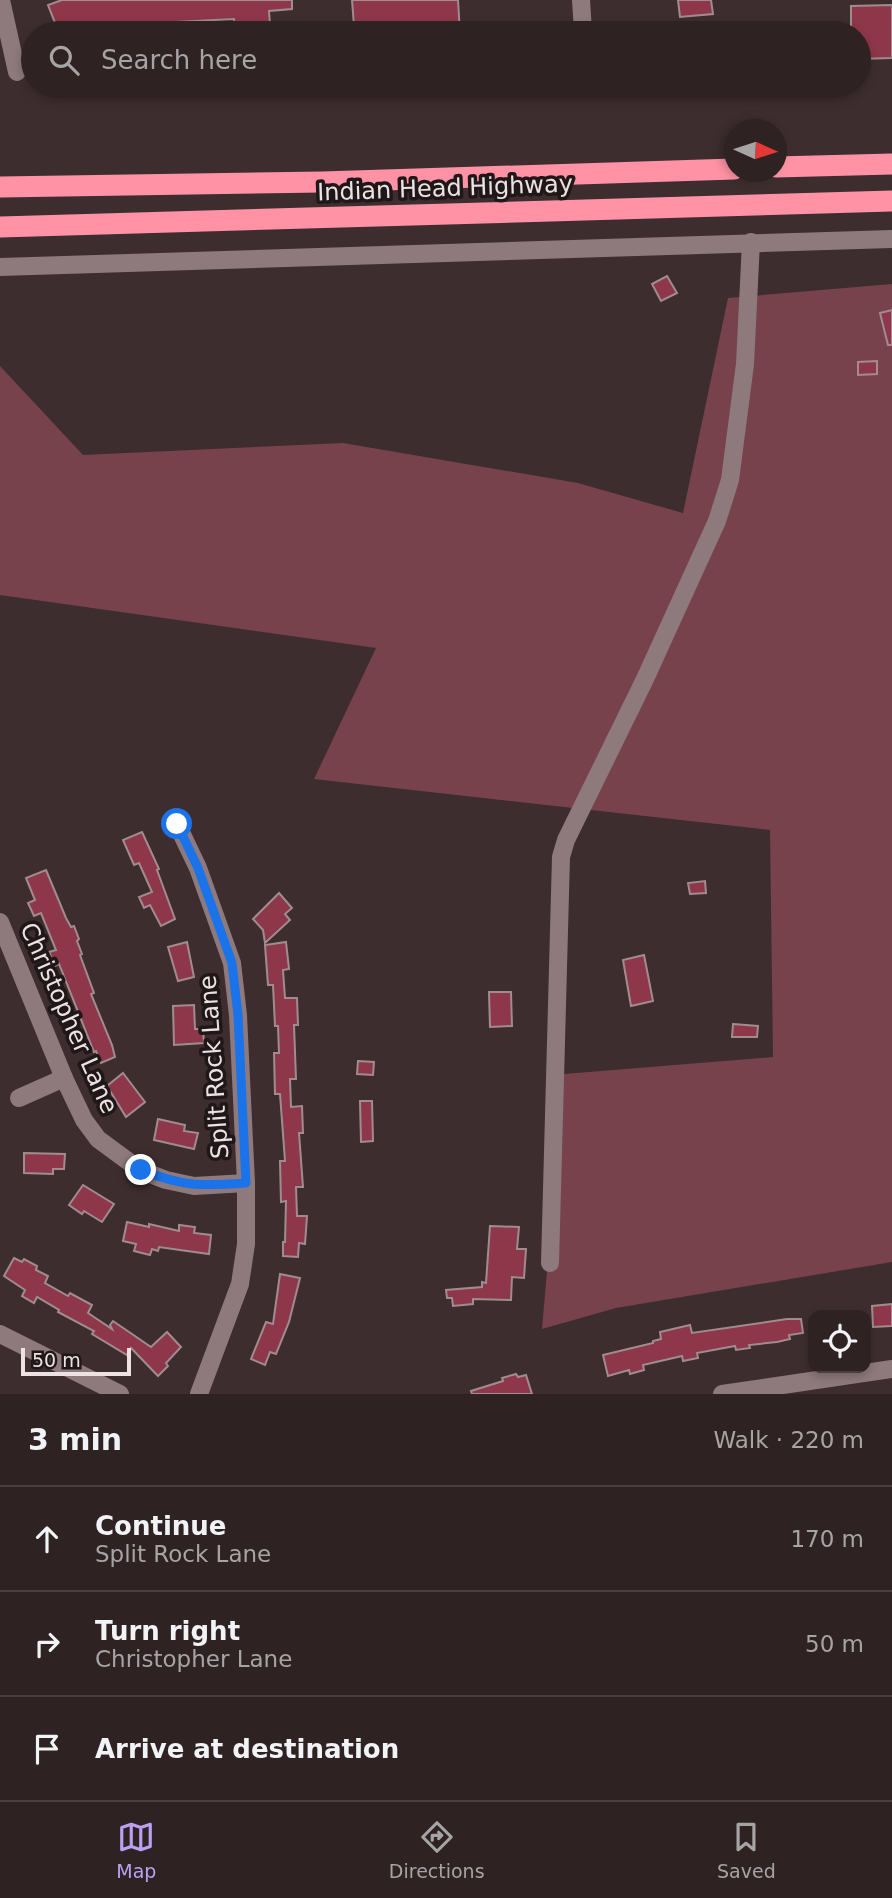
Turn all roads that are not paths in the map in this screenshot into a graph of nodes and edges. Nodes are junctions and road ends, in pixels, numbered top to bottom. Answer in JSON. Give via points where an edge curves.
{"nodes":[{"id":1,"x":1,"y":0,"type":"edge"},
{"id":2,"x":581,"y":0,"type":"edge"},
{"id":3,"x":582,"y":21,"type":"edge"},
{"id":4,"x":17,"y":72,"type":"dead end"},
{"id":5,"x":892,"y":164,"type":"edge"},
{"id":6,"x":787,"y":167,"type":"edge"},
{"id":7,"x":724,"y":169,"type":"edge"},
{"id":8,"x":0,"y":187,"type":"edge"},
{"id":9,"x":892,"y":201,"type":"edge"},
{"id":10,"x":0,"y":227,"type":"edge"},
{"id":11,"x":892,"y":239,"type":"edge"},
{"id":12,"x":751,"y":242,"type":"junction"},
{"id":13,"x":0,"y":267,"type":"edge"},
{"id":14,"x":177,"y":824,"type":"dead end"},
{"id":15,"x":0,"y":922,"type":"edge"},
{"id":16,"x":64,"y":1078,"type":"junction"},
{"id":17,"x":19,"y":1098,"type":"dead end"},
{"id":18,"x":246,"y":1183,"type":"junction"},
{"id":19,"x":550,"y":1263,"type":"dead end"},
{"id":20,"x":0,"y":1334,"type":"edge"},
{"id":21,"x":892,"y":1368,"type":"edge"},
{"id":22,"x":120,"y":1394,"type":"edge"},
{"id":23,"x":199,"y":1394,"type":"edge"},
{"id":24,"x":722,"y":1394,"type":"edge"}],
"edges":[{"from":1,"to":4,"type":"street"},
{"from":2,"to":3,"type":"street"},
{"from":5,"to":6,"type":"highway"},
{"from":7,"to":8,"type":"highway","name":"Indian Head Highway","via":[[322,183]]},
{"from":9,"to":10,"type":"highway","name":"Indian Head Highway"},
{"from":11,"to":12,"type":"street"},
{"from":12,"to":13,"type":"street"},
{"from":12,"to":19,"type":"street","via":[[745,364],[730,480],[717,521],[561,857]]},
{"from":14,"to":18,"type":"street","name":"Split Rock Lane","via":[[232,963]]},
{"from":15,"to":16,"type":"street","name":"Christopher Lane"},
{"from":16,"to":17,"type":"street"},
{"from":16,"to":18,"type":"street","name":"Christopher Lane","via":[[98,1139],[141,1170],[194,1186]]},
{"from":18,"to":23,"type":"street","name":"Split Rock Lane","via":[[246,1244],[240,1284]]},
{"from":20,"to":22,"type":"street"},
{"from":21,"to":24,"type":"street"}]}
